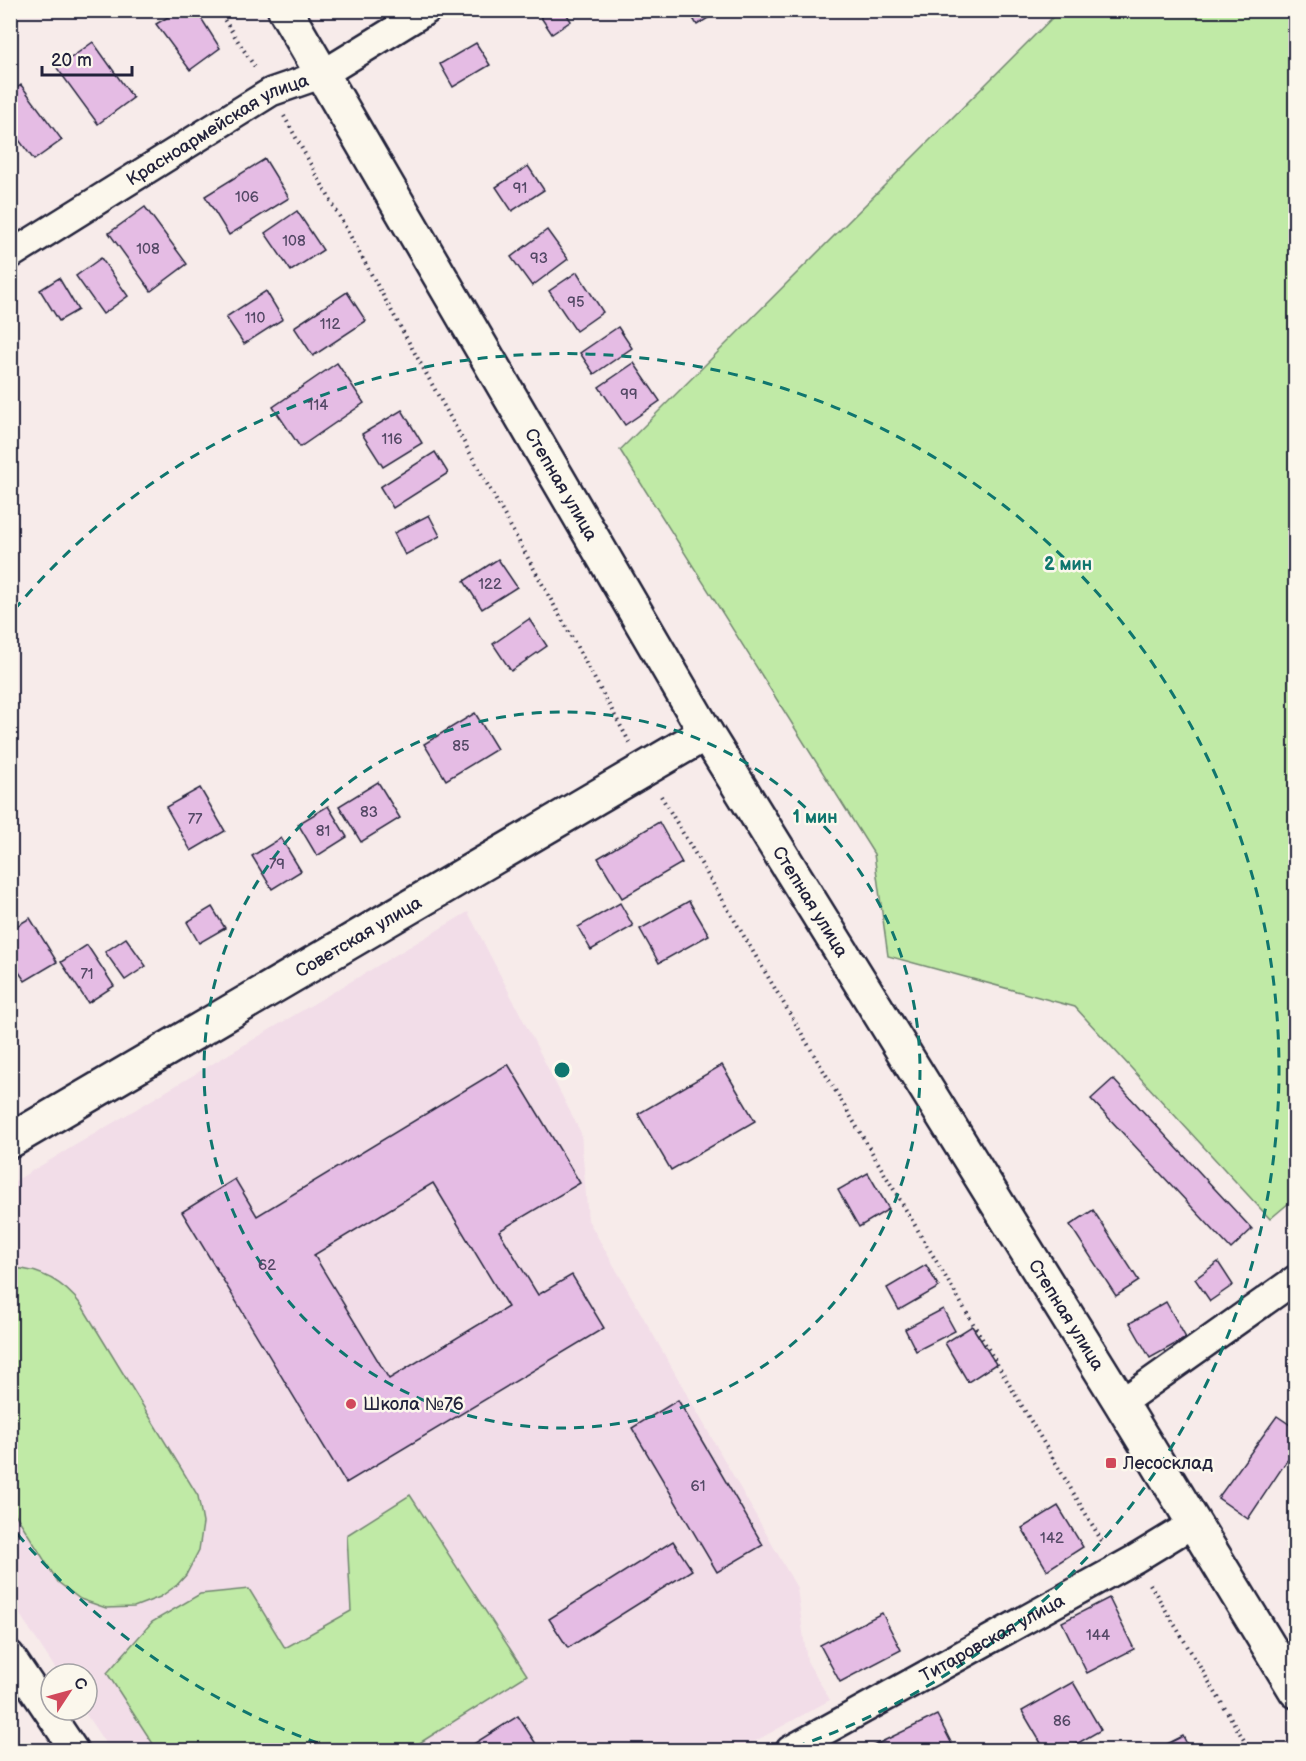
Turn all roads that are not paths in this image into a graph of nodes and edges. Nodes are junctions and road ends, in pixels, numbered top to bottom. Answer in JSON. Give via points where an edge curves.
{"nodes":[{"id":1,"x":285,"y":10,"type":"edge"},
{"id":2,"x":427,"y":10,"type":"edge"},
{"id":3,"x":323,"y":74,"type":"junction"},
{"id":4,"x":10,"y":255,"type":"edge"},
{"id":5,"x":706,"y":733,"type":"junction"},
{"id":6,"x":10,"y":1141,"type":"edge"},
{"id":7,"x":1296,"y":1278,"type":"edge"},
{"id":8,"x":1121,"y":1403,"type":"junction"},
{"id":9,"x":1194,"y":1523,"type":"junction"},
{"id":10,"x":10,"y":1654,"type":"edge"},
{"id":11,"x":1296,"y":1691,"type":"edge"},
{"id":12,"x":74,"y":1750,"type":"edge"},
{"id":13,"x":790,"y":1750,"type":"edge"}],
"edges":[{"from":1,"to":3,"type":"main road","name":"Степная улица"},
{"from":2,"to":3,"type":"street","name":"Красноармейская улица"},
{"from":3,"to":4,"type":"street","name":"Красноармейская улица","via":[[271,92]]},
{"from":3,"to":5,"type":"main road","name":"Степная улица"},
{"from":5,"to":6,"type":"main road","name":"Советская улица"},
{"from":5,"to":8,"type":"main road","name":"Степная улица"},
{"from":7,"to":8,"type":"street"},
{"from":8,"to":9,"type":"main road","name":"Степная улица"},
{"from":9,"to":11,"type":"main road","name":"Степная улица"},
{"from":9,"to":13,"type":"street","name":"Титаровская улица"},
{"from":10,"to":12,"type":"street"}]}
